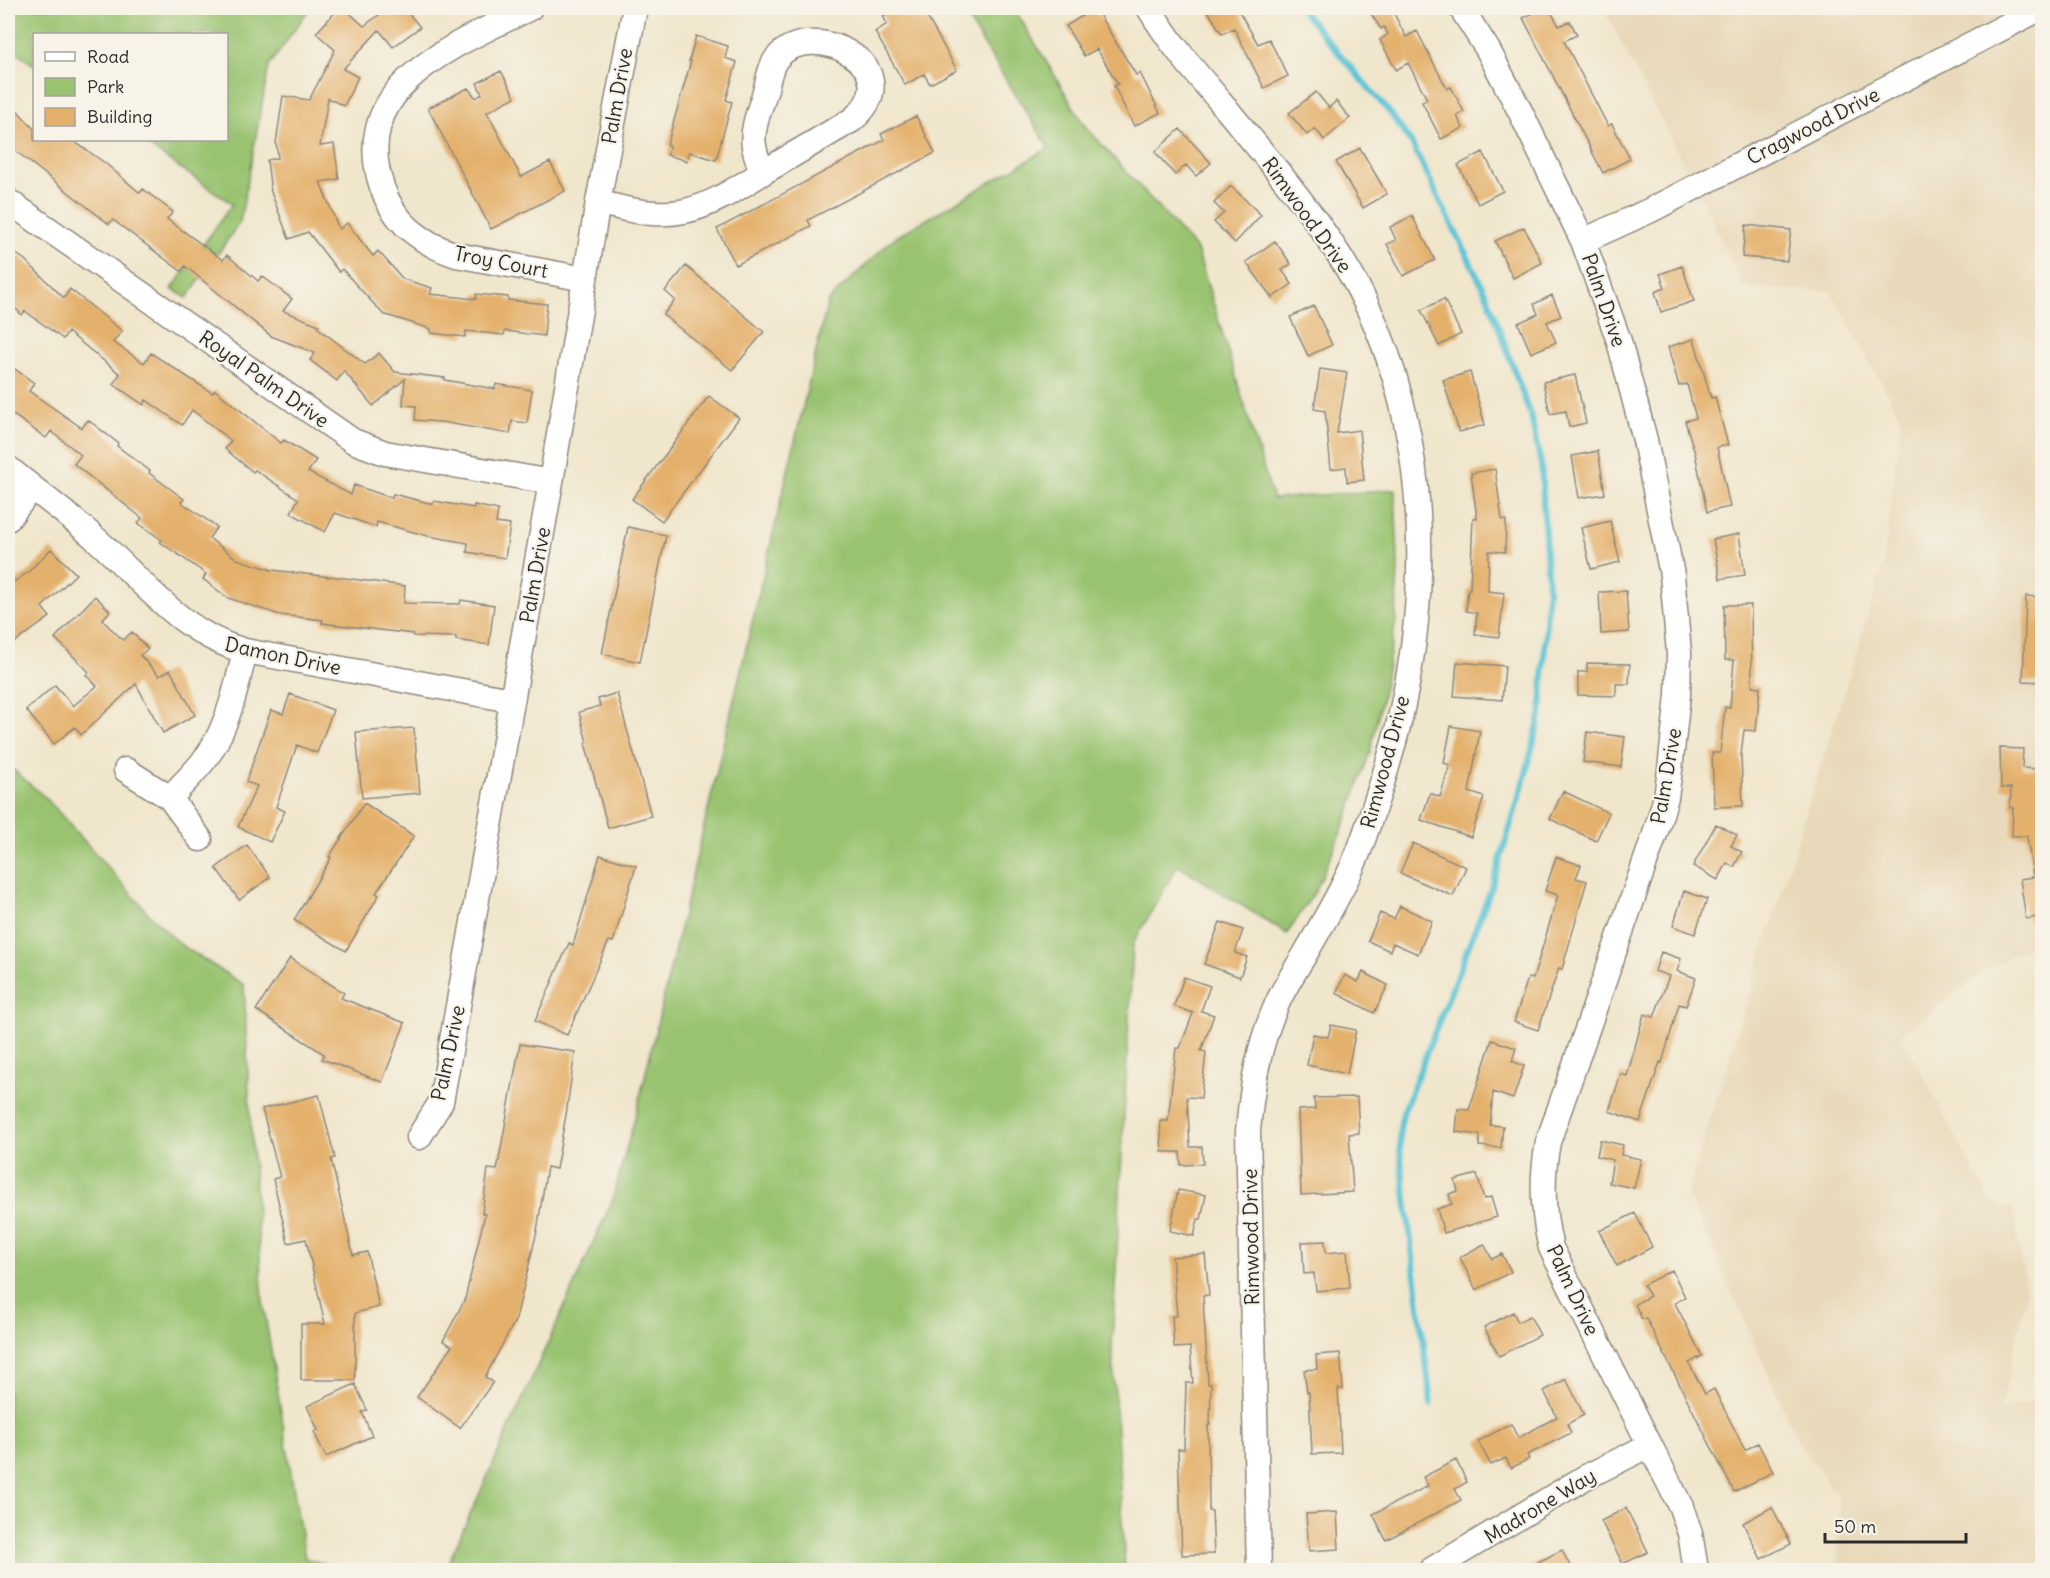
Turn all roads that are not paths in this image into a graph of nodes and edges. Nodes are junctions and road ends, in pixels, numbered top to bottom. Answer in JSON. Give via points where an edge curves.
{"nodes":[{"id":1,"x":530,"y":8,"type":"edge"},
{"id":2,"x":634,"y":8,"type":"edge"},
{"id":3,"x":1149,"y":8,"type":"edge"},
{"id":4,"x":1461,"y":8,"type":"edge"},
{"id":5,"x":2041,"y":8,"type":"edge"},
{"id":6,"x":762,"y":173,"type":"junction"},
{"id":7,"x":8,"y":201,"type":"edge"},
{"id":8,"x":598,"y":202,"type":"junction"},
{"id":9,"x":1583,"y":241,"type":"junction"},
{"id":10,"x":585,"y":279,"type":"junction"},
{"id":11,"x":8,"y":468,"type":"edge"},
{"id":12,"x":551,"y":482,"type":"junction"},
{"id":13,"x":32,"y":488,"type":"junction"},
{"id":14,"x":8,"y":519,"type":"edge"},
{"id":15,"x":245,"y":651,"type":"junction"},
{"id":16,"x":511,"y":700,"type":"junction"},
{"id":17,"x":126,"y":770,"type":"dead end"},
{"id":18,"x":170,"y":798,"type":"junction"},
{"id":19,"x":200,"y":839,"type":"dead end"},
{"id":20,"x":419,"y":1137,"type":"dead end"},
{"id":21,"x":1650,"y":1445,"type":"junction"},
{"id":22,"x":1259,"y":1570,"type":"edge"},
{"id":23,"x":1431,"y":1570,"type":"edge"},
{"id":24,"x":1696,"y":1570,"type":"edge"}],
"edges":[{"from":1,"to":10,"type":"street","name":"Troy Court","via":[[440,53],[397,89],[378,128],[376,171],[391,208],[403,224],[436,248]]},
{"from":2,"to":8,"type":"street","name":"Palm Drive"},
{"from":3,"to":22,"type":"street","name":"Rimwood Drive","via":[[1184,59],[1310,212],[1354,280],[1396,380],[1416,496],[1416,611],[1394,745],[1353,865],[1273,1011],[1251,1102],[1248,1132]]},
{"from":4,"to":9,"type":"street","name":"Palm Drive","via":[[1521,113]]},
{"from":5,"to":9,"type":"street","name":"Cragwood Drive","via":[[1651,210]]},
{"from":6,"to":6,"type":"street","via":[[753,145],[755,126],[776,58],[802,42],[848,51],[868,72],[869,102],[852,120]]},
{"from":6,"to":8,"type":"street","via":[[727,195],[678,213],[641,213]]},
{"from":7,"to":12,"type":"street","name":"Royal Palm Drive","via":[[352,441],[385,453]]},
{"from":8,"to":10,"type":"street","name":"Palm Drive"},
{"from":9,"to":21,"type":"street","name":"Palm Drive","via":[[1619,341],[1665,531],[1677,617],[1678,695],[1666,797],[1548,1142],[1542,1197],[1551,1248]]},
{"from":10,"to":12,"type":"street","name":"Palm Drive"},
{"from":11,"to":13,"type":"street","name":"Damon Drive"},
{"from":12,"to":16,"type":"street","name":"Palm Drive"},
{"from":13,"to":14,"type":"street"},
{"from":13,"to":15,"type":"street","name":"Damon Drive","via":[[96,539],[174,614],[224,645]]},
{"from":15,"to":16,"type":"street","name":"Damon Drive"},
{"from":15,"to":18,"type":"street","via":[[221,731],[210,752]]},
{"from":16,"to":20,"type":"street","name":"Palm Drive","via":[[441,1102]]},
{"from":17,"to":18,"type":"street"},
{"from":18,"to":19,"type":"street"},
{"from":21,"to":23,"type":"street","name":"Madrone Way","via":[[1584,1478]]},
{"from":21,"to":24,"type":"street","name":"Palm Drive","via":[[1681,1507]]}]}
